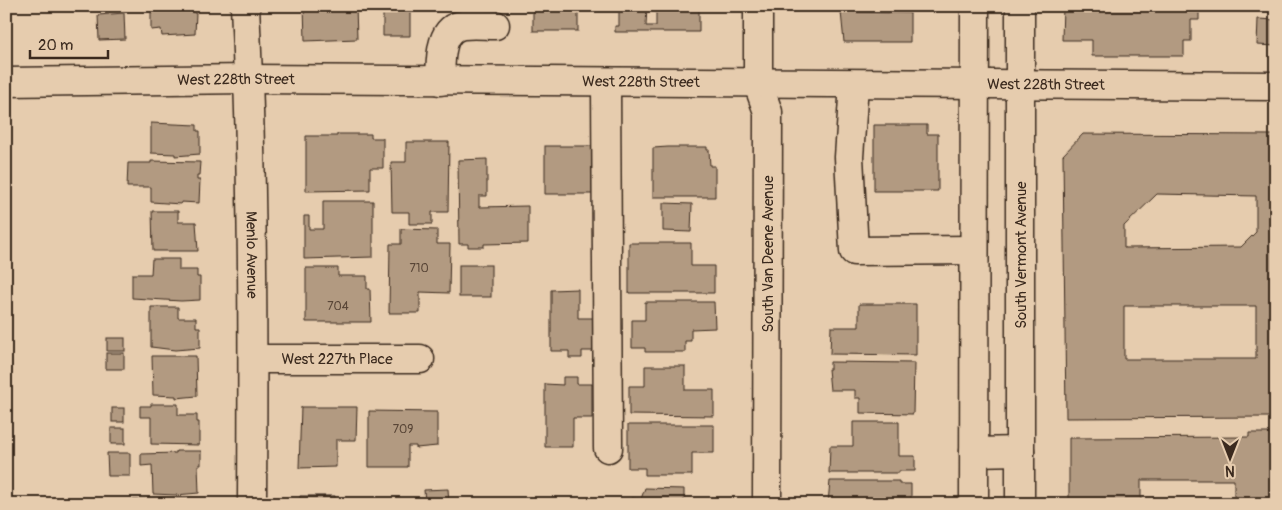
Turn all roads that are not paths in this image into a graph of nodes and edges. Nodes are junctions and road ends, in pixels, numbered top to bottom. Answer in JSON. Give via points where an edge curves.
{"nodes":[{"id":1,"x":245,"y":6,"type":"edge"},
{"id":2,"x":758,"y":6,"type":"edge"},
{"id":3,"x":975,"y":6,"type":"edge"},
{"id":4,"x":1020,"y":6,"type":"edge"},
{"id":5,"x":495,"y":25,"type":"dead end"},
{"id":6,"x":248,"y":79,"type":"junction"},
{"id":7,"x":6,"y":82,"type":"edge"},
{"id":8,"x":440,"y":82,"type":"junction"},
{"id":9,"x":606,"y":83,"type":"junction"},
{"id":10,"x":758,"y":84,"type":"junction"},
{"id":11,"x":854,"y":84,"type":"junction"},
{"id":12,"x":974,"y":84,"type":"junction"},
{"id":13,"x":1021,"y":84,"type":"junction"},
{"id":14,"x":1276,"y":86,"type":"edge"},
{"id":15,"x":974,"y":250,"type":"junction"},
{"id":16,"x":253,"y":359,"type":"junction"},
{"id":17,"x":420,"y":359,"type":"dead end"},
{"id":18,"x":608,"y":448,"type":"dead end"},
{"id":19,"x":1020,"y":451,"type":"junction"},
{"id":20,"x":974,"y":452,"type":"junction"},
{"id":21,"x":252,"y":504,"type":"edge"},
{"id":22,"x":767,"y":504,"type":"edge"},
{"id":23,"x":974,"y":504,"type":"edge"},
{"id":24,"x":1020,"y":504,"type":"edge"}],
"edges":[{"from":1,"to":6,"type":"street","name":"Menlo Avenue"},
{"from":2,"to":10,"type":"street","name":"South Van Deene Avenue"},
{"from":3,"to":12,"type":"street"},
{"from":4,"to":13,"type":"street","name":"South Vermont Avenue"},
{"from":5,"to":8,"type":"street","via":[[461,25],[446,35],[441,54]]},
{"from":6,"to":7,"type":"street","name":"West 228th Street"},
{"from":6,"to":8,"type":"street","name":"West 228th Street"},
{"from":6,"to":16,"type":"street","name":"Menlo Avenue"},
{"from":8,"to":9,"type":"street","name":"West 228th Street"},
{"from":9,"to":10,"type":"street","name":"West 228th Street"},
{"from":9,"to":18,"type":"street"},
{"from":10,"to":11,"type":"street","name":"West 228th Street"},
{"from":10,"to":22,"type":"street","name":"South Van Deene Avenue","via":[[768,112]]},
{"from":11,"to":12,"type":"street","name":"West 228th Street"},
{"from":11,"to":15,"type":"street","via":[[849,157],[854,251]]},
{"from":12,"to":13,"type":"street","name":"West 228th Street"},
{"from":12,"to":15,"type":"street"},
{"from":13,"to":14,"type":"street","name":"West 228th Street"},
{"from":13,"to":19,"type":"street","name":"South Vermont Avenue"},
{"from":15,"to":20,"type":"street"},
{"from":16,"to":17,"type":"street","name":"West 227th Place"},
{"from":16,"to":21,"type":"street","name":"Menlo Avenue"},
{"from":19,"to":20,"type":"street"},
{"from":19,"to":24,"type":"street","name":"South Vermont Avenue"},
{"from":20,"to":23,"type":"street"}]}
